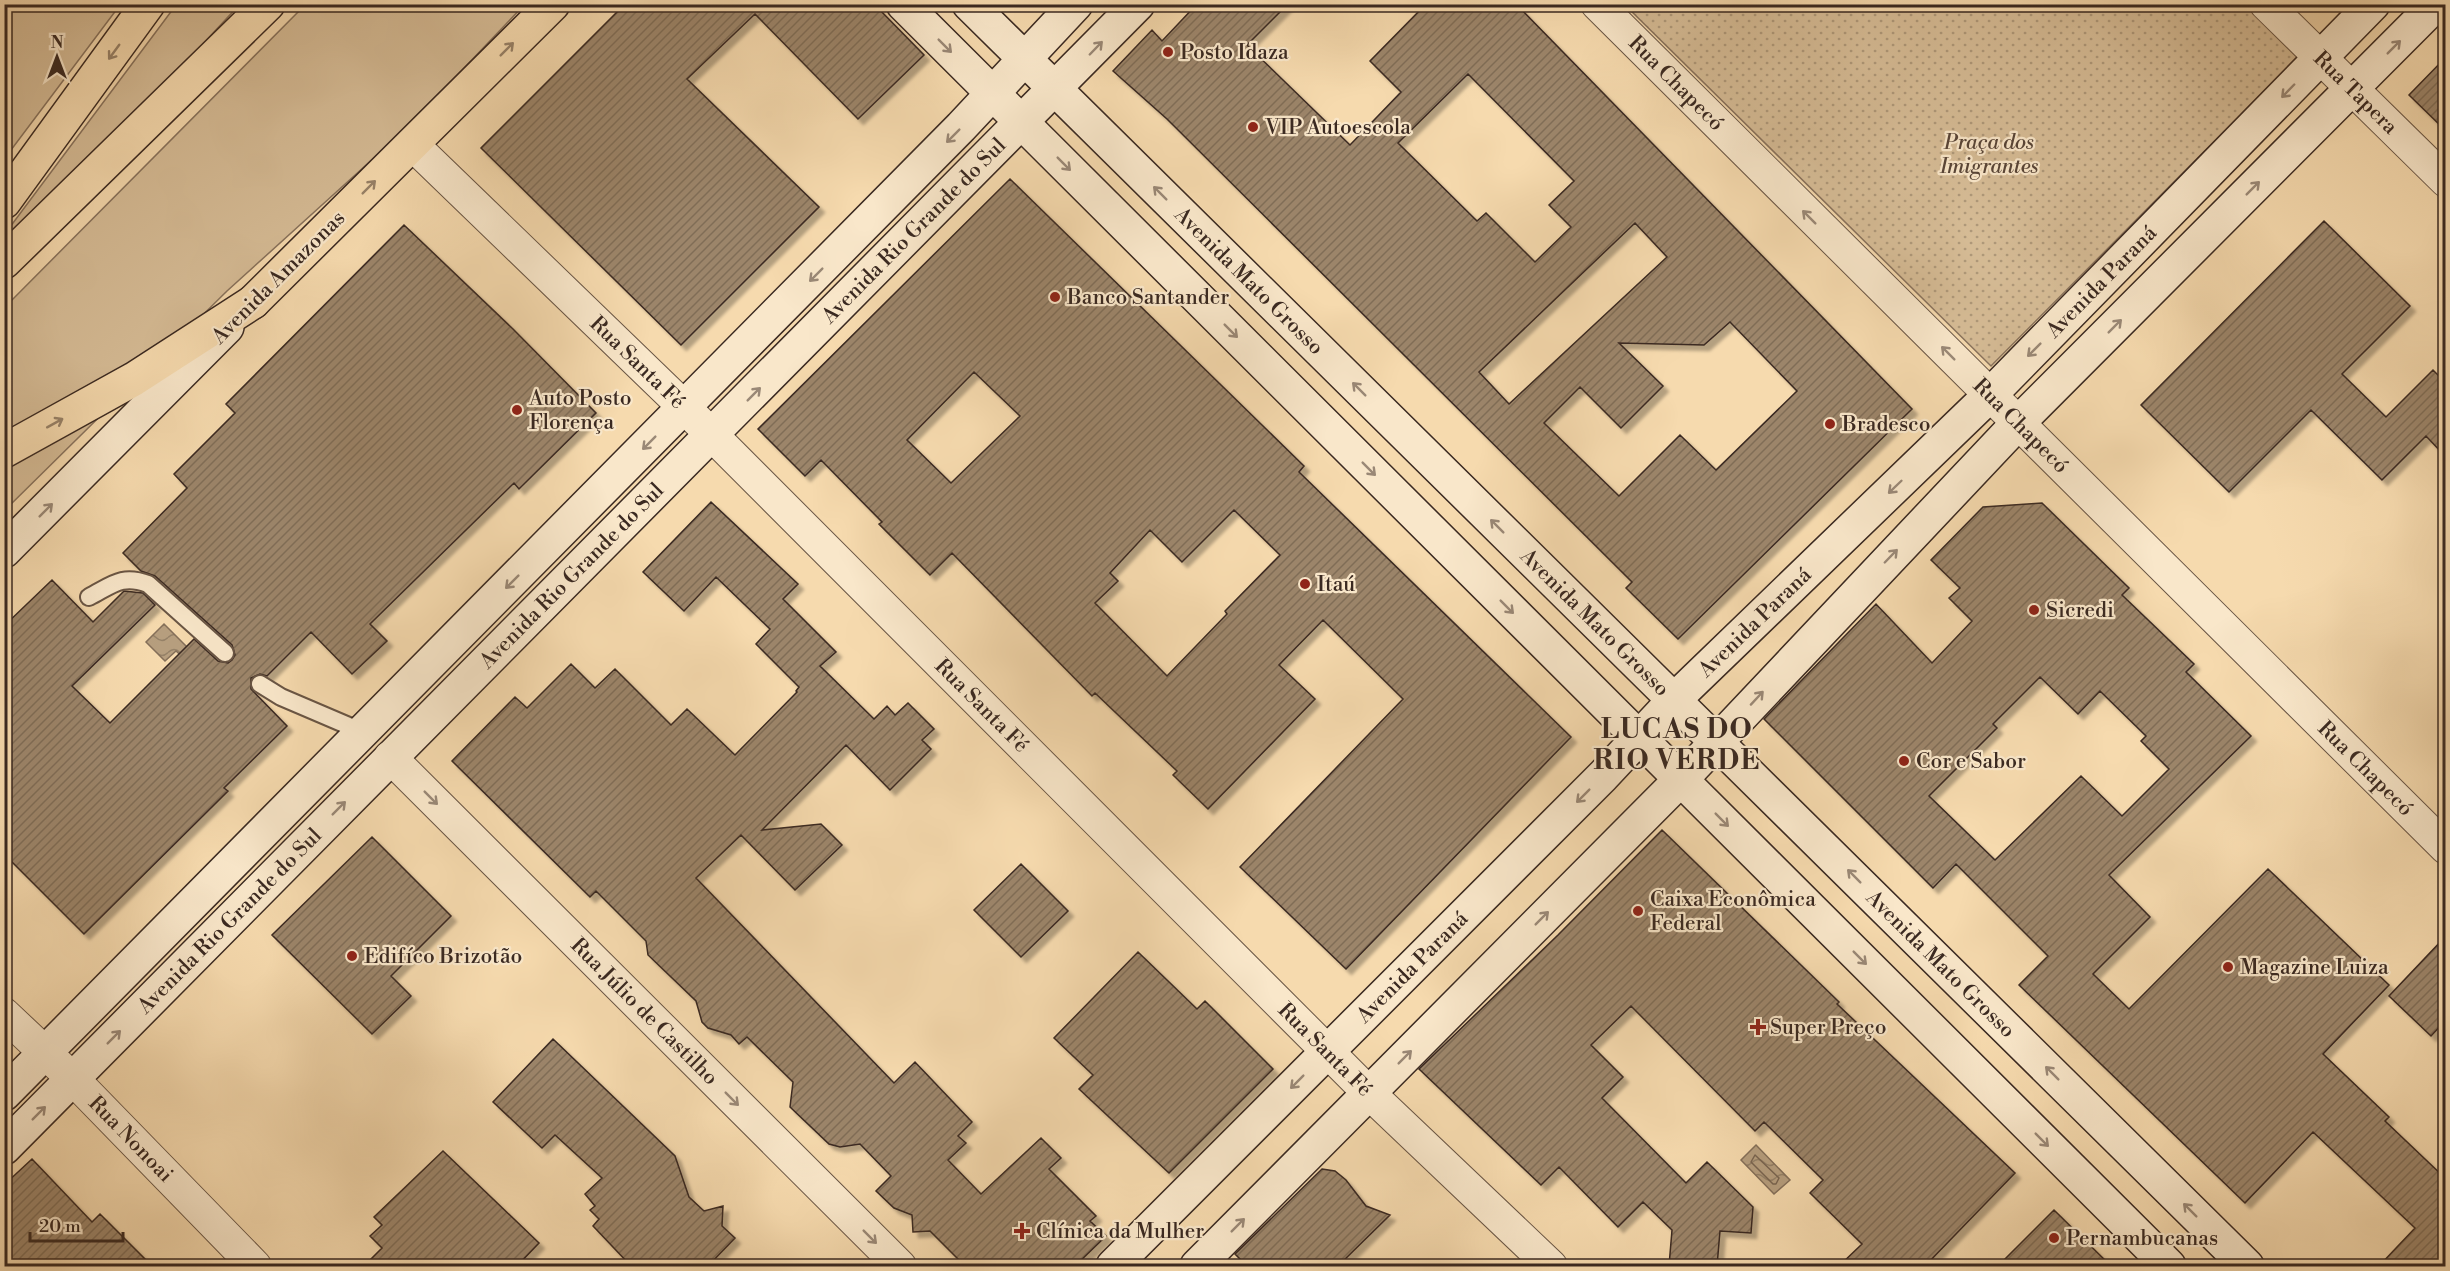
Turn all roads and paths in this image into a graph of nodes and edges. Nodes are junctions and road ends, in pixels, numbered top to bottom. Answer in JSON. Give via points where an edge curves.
{"nodes":[{"id":1,"x":148,"y":4,"type":"edge"},
{"id":2,"x":268,"y":4,"type":"edge"},
{"id":3,"x":553,"y":4,"type":"edge"},
{"id":4,"x":903,"y":4,"type":"edge"},
{"id":5,"x":969,"y":4,"type":"edge"},
{"id":6,"x":1076,"y":4,"type":"edge"},
{"id":7,"x":1138,"y":4,"type":"edge"},
{"id":8,"x":1597,"y":4,"type":"edge"},
{"id":9,"x":2266,"y":4,"type":"edge"},
{"id":10,"x":2373,"y":4,"type":"edge"},
{"id":11,"x":2436,"y":4,"type":"edge"},
{"id":12,"x":2321,"y":57,"type":"junction"},
{"id":13,"x":1025,"y":60,"type":"junction"},
{"id":14,"x":2353,"y":88,"type":"junction"},
{"id":15,"x":1055,"y":90,"type":"junction"},
{"id":16,"x":994,"y":94,"type":"junction"},
{"id":17,"x":1022,"y":122,"type":"junction"},
{"id":18,"x":412,"y":144,"type":"junction"},
{"id":19,"x":2445,"y":181,"type":"edge"},
{"id":20,"x":4,"y":202,"type":"edge"},
{"id":21,"x":4,"y":262,"type":"edge"},
{"id":22,"x":253,"y":302,"type":"junction"},
{"id":23,"x":1990,"y":394,"type":"junction"},
{"id":24,"x":684,"y":407,"type":"junction"},
{"id":25,"x":2018,"y":423,"type":"junction"},
{"id":26,"x":713,"y":436,"type":"junction"},
{"id":27,"x":4,"y":452,"type":"edge"},
{"id":28,"x":4,"y":551,"type":"edge"},
{"id":29,"x":89,"y":597,"type":"dead end"},
{"id":30,"x":225,"y":653,"type":"dead end"},
{"id":31,"x":260,"y":684,"type":"dead end"},
{"id":32,"x":1674,"y":700,"type":"junction"},
{"id":33,"x":363,"y":732,"type":"junction"},
{"id":34,"x":1638,"y":738,"type":"junction"},
{"id":35,"x":1717,"y":741,"type":"junction"},
{"id":36,"x":390,"y":757,"type":"junction"},
{"id":37,"x":1680,"y":779,"type":"junction"},
{"id":38,"x":2445,"y":848,"type":"edge"},
{"id":39,"x":4,"y":1014,"type":"edge"},
{"id":40,"x":1328,"y":1050,"type":"junction"},
{"id":41,"x":45,"y":1053,"type":"junction"},
{"id":42,"x":73,"y":1079,"type":"junction"},
{"id":43,"x":1369,"y":1093,"type":"junction"},
{"id":44,"x":4,"y":1094,"type":"edge"},
{"id":45,"x":4,"y":1148,"type":"edge"},
{"id":46,"x":255,"y":1266,"type":"edge"},
{"id":47,"x":900,"y":1266,"type":"edge"},
{"id":48,"x":1113,"y":1266,"type":"edge"},
{"id":49,"x":1197,"y":1266,"type":"edge"},
{"id":50,"x":1551,"y":1266,"type":"edge"},
{"id":51,"x":2169,"y":1266,"type":"edge"},
{"id":52,"x":2247,"y":1266,"type":"edge"}],
"edges":[{"from":1,"to":20,"type":"main road","one_way":true},
{"from":2,"to":21,"type":"main road"},
{"from":18,"to":3,"type":"main road","name":"Avenida Amazonas","one_way":true},
{"from":4,"to":16,"type":"street","one_way":true},
{"from":5,"to":13,"type":"street","name":"Avenida Mato Grosso"},
{"from":6,"to":13,"type":"street","name":"Avenida Rio Grande do Sul"},
{"from":15,"to":7,"type":"street","name":"Avenida Rio Grande do Sul","one_way":true},
{"from":23,"to":8,"type":"street","name":"Rua Chapecó","one_way":true},
{"from":9,"to":12,"type":"street","name":"Rua Tapera"},
{"from":10,"to":12,"type":"street","name":"Avenida Paraná"},
{"from":14,"to":11,"type":"street","name":"Avenida Paraná","one_way":true},
{"from":12,"to":14,"type":"street","name":"Rua Tapera"},
{"from":12,"to":23,"type":"street","name":"Avenida Paraná","one_way":true},
{"from":13,"to":15,"type":"street","name":"Avenida Mato Grosso"},
{"from":13,"to":16,"type":"street","name":"Avenida Rio Grande do Sul"},
{"from":14,"to":19,"type":"street","name":"Rua Tapera"},
{"from":25,"to":14,"type":"street","name":"Avenida Paraná","one_way":true},
{"from":15,"to":17,"type":"street","name":"Avenida Rio Grande do Sul"},
{"from":32,"to":15,"type":"street","name":"Avenida Mato Grosso","one_way":true},
{"from":16,"to":17,"type":"street"},
{"from":16,"to":24,"type":"street","name":"Avenida Rio Grande do Sul","one_way":true},
{"from":26,"to":17,"type":"street","name":"Avenida Rio Grande do Sul","one_way":true},
{"from":17,"to":34,"type":"street","one_way":true},
{"from":22,"to":18,"type":"main road","name":"Avenida Amazonas","one_way":true},
{"from":18,"to":24,"type":"street","name":"Rua Santa Fé"},
{"from":27,"to":22,"type":"main road","one_way":true,"via":[[134,379]]},
{"from":28,"to":22,"type":"street","name":"Avenida Amazonas","one_way":true},
{"from":23,"to":25,"type":"street","name":"Rua Chapecó"},
{"from":23,"to":32,"type":"street","name":"Avenida Paraná","one_way":true},
{"from":24,"to":26,"type":"street","name":"Rua Santa Fé"},
{"from":24,"to":33,"type":"street","name":"Avenida Rio Grande do Sul","one_way":true},
{"from":35,"to":25,"type":"street","name":"Avenida Paraná","one_way":true},
{"from":25,"to":38,"type":"street","name":"Rua Chapecó"},
{"from":26,"to":36,"type":"street","name":"Avenida Rio Grande do Sul"},
{"from":26,"to":40,"type":"street","name":"Rua Santa Fé"},
{"from":29,"to":30,"type":"lane","via":[[124,579],[148,584]]},
{"from":31,"to":33,"type":"lane","via":[[281,698]]},
{"from":32,"to":34,"type":"street","name":"Avenida Paraná"},
{"from":32,"to":35,"type":"street","name":"Avenida Mato Grosso"},
{"from":33,"to":41,"type":"street","name":"Avenida Rio Grande do Sul"},
{"from":34,"to":37,"type":"street"},
{"from":34,"to":40,"type":"street","name":"Avenida Paraná","one_way":true},
{"from":35,"to":37,"type":"street","name":"Avenida Paraná"},
{"from":52,"to":35,"type":"street","name":"Avenida Mato Grosso","one_way":true},
{"from":42,"to":36,"type":"street","name":"Avenida Rio Grande do Sul","one_way":true},
{"from":36,"to":47,"type":"street","name":"Rua Júlio de Castilho","one_way":true},
{"from":43,"to":37,"type":"street","name":"Avenida Paraná","one_way":true},
{"from":37,"to":51,"type":"street","one_way":true},
{"from":39,"to":41,"type":"street","name":"Rua Nonoai"},
{"from":40,"to":43,"type":"street","name":"Rua Santa Fé"},
{"from":40,"to":48,"type":"street","name":"Avenida Paraná","one_way":true},
{"from":41,"to":42,"type":"street","name":"Rua Nonoai"},
{"from":41,"to":44,"type":"street","name":"Avenida Rio Grande do Sul"},
{"from":45,"to":42,"type":"street","name":"Avenida Rio Grande do Sul","one_way":true},
{"from":42,"to":46,"type":"street","name":"Rua Nonoai"},
{"from":49,"to":43,"type":"street","name":"Avenida Paraná","one_way":true},
{"from":43,"to":50,"type":"street","name":"Rua Santa Fé"}]}
